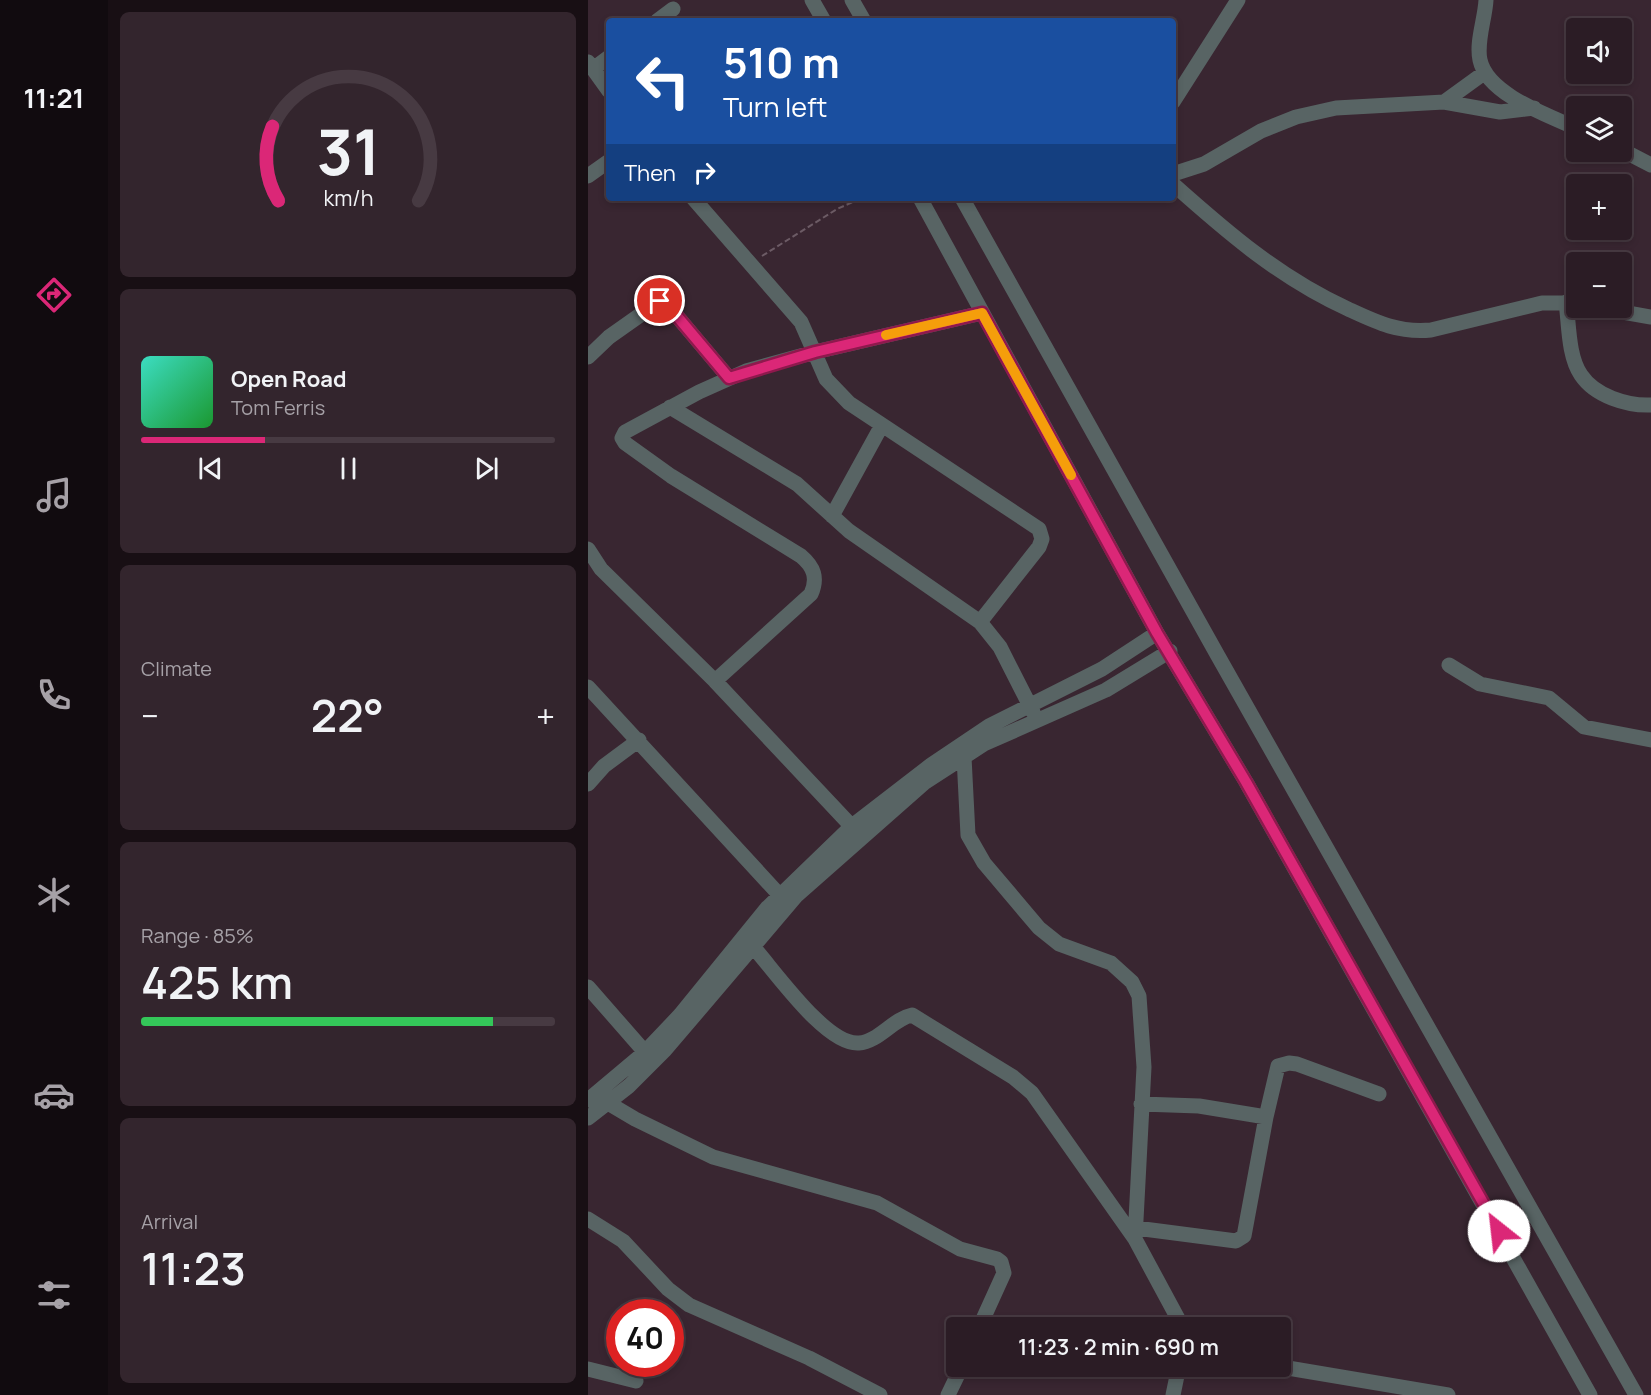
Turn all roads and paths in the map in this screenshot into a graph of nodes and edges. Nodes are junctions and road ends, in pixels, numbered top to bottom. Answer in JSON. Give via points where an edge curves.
{"nodes":[{"id":1,"x":812,"y":0,"type":"edge"},
{"id":2,"x":852,"y":0,"type":"edge"},
{"id":3,"x":1238,"y":0,"type":"edge"},
{"id":4,"x":1486,"y":0,"type":"edge"},
{"id":5,"x":673,"y":9,"type":"dead end"},
{"id":6,"x":661,"y":18,"type":"edge"},
{"id":7,"x":822,"y":18,"type":"edge"},
{"id":8,"x":862,"y":18,"type":"edge"},
{"id":9,"x":606,"y":58,"type":"edge"},
{"id":10,"x":591,"y":66,"type":"edge"},
{"id":11,"x":1485,"y":73,"type":"junction"},
{"id":12,"x":606,"y":87,"type":"edge"},
{"id":13,"x":1176,"y":97,"type":"edge"},
{"id":14,"x":1444,"y":102,"type":"junction"},
{"id":15,"x":1534,"y":108,"type":"junction"},
{"id":16,"x":1566,"y":123,"type":"edge"},
{"id":17,"x":1632,"y":155,"type":"edge"},
{"id":18,"x":606,"y":162,"type":"edge"},
{"id":19,"x":1651,"y":165,"type":"edge"},
{"id":20,"x":1176,"y":173,"type":"edge"},
{"id":21,"x":588,"y":176,"type":"edge"},
{"id":22,"x":1176,"y":187,"type":"edge"},
{"id":23,"x":696,"y":201,"type":"edge"},
{"id":24,"x":855,"y":201,"type":"edge"},
{"id":25,"x":922,"y":201,"type":"edge"},
{"id":26,"x":964,"y":201,"type":"edge"},
{"id":27,"x":749,"y":263,"type":"junction"},
{"id":28,"x":1566,"y":303,"type":"edge"},
{"id":29,"x":982,"y":313,"type":"junction"},
{"id":30,"x":1632,"y":314,"type":"edge"},
{"id":31,"x":1651,"y":317,"type":"edge"},
{"id":32,"x":1572,"y":318,"type":"edge"},
{"id":33,"x":815,"y":352,"type":"junction"},
{"id":34,"x":588,"y":357,"type":"edge"},
{"id":35,"x":729,"y":378,"type":"junction"},
{"id":36,"x":1651,"y":405,"type":"edge"},
{"id":37,"x":670,"y":407,"type":"junction"},
{"id":38,"x":882,"y":425,"type":"junction"},
{"id":39,"x":832,"y":516,"type":"junction"},
{"id":40,"x":588,"y":549,"type":"edge"},
{"id":41,"x":980,"y":622,"type":"junction"},
{"id":42,"x":1157,"y":633,"type":"junction"},
{"id":43,"x":1170,"y":651,"type":"junction"},
{"id":44,"x":1449,"y":666,"type":"dead end"},
{"id":45,"x":1098,"y":671,"type":"junction"},
{"id":46,"x":715,"y":681,"type":"junction"},
{"id":47,"x":588,"y":687,"type":"edge"},
{"id":48,"x":1106,"y":690,"type":"junction"},
{"id":49,"x":1031,"y":704,"type":"junction"},
{"id":50,"x":1035,"y":721,"type":"junction"},
{"id":51,"x":639,"y":740,"type":"junction"},
{"id":52,"x":1651,"y":740,"type":"edge"},
{"id":53,"x":964,"y":758,"type":"junction"},
{"id":54,"x":588,"y":784,"type":"edge"},
{"id":55,"x":856,"y":832,"type":"junction"},
{"id":56,"x":784,"y":900,"type":"junction"},
{"id":57,"x":748,"y":942,"type":"junction"},
{"id":58,"x":588,"y":987,"type":"edge"},
{"id":59,"x":649,"y":1057,"type":"junction"},
{"id":60,"x":1379,"y":1094,"type":"dead end"},
{"id":61,"x":588,"y":1100,"type":"edge"},
{"id":62,"x":608,"y":1103,"type":"junction"},
{"id":63,"x":1141,"y":1104,"type":"junction"},
{"id":64,"x":588,"y":1118,"type":"edge"},
{"id":65,"x":1266,"y":1118,"type":"junction"},
{"id":66,"x":588,"y":1219,"type":"edge"},
{"id":67,"x":1136,"y":1233,"type":"junction"},
{"id":68,"x":985,"y":1317,"type":"edge"},
{"id":69,"x":1178,"y":1317,"type":"edge"},
{"id":70,"x":588,"y":1369,"type":"edge"},
{"id":71,"x":1291,"y":1369,"type":"edge"},
{"id":72,"x":957,"y":1377,"type":"edge"},
{"id":73,"x":1177,"y":1377,"type":"edge"},
{"id":74,"x":636,"y":1381,"type":"dead end"},
{"id":75,"x":865,"y":1391,"type":"edge"},
{"id":76,"x":880,"y":1395,"type":"edge"},
{"id":77,"x":948,"y":1395,"type":"edge"},
{"id":78,"x":1173,"y":1395,"type":"edge"},
{"id":79,"x":1448,"y":1395,"type":"edge"},
{"id":80,"x":1590,"y":1395,"type":"edge"},
{"id":81,"x":1636,"y":1395,"type":"edge"}],
"edges":[{"from":1,"to":7,"type":"street"},
{"from":2,"to":8,"type":"street"},
{"from":3,"to":13,"type":"street"},
{"from":4,"to":11,"type":"street","via":[[1480,51]]},
{"from":5,"to":6,"type":"street"},
{"from":9,"to":10,"type":"street"},
{"from":10,"to":12,"type":"street"},
{"from":11,"to":14,"type":"street"},
{"from":11,"to":15,"type":"street","via":[[1493,84]]},
{"from":14,"to":15,"type":"street","via":[[1500,112]]},
{"from":14,"to":20,"type":"street","via":[[1375,104],[1296,117],[1261,131],[1204,165]]},
{"from":15,"to":16,"type":"street"},
{"from":17,"to":19,"type":"street"},
{"from":18,"to":21,"type":"street"},
{"from":22,"to":28,"type":"street","via":[[1287,278],[1389,328],[1431,330],[1498,311]]},
{"from":23,"to":27,"type":"street"},
{"from":24,"to":27,"type":"path"},
{"from":25,"to":29,"type":"street"},
{"from":26,"to":81,"type":"street"},
{"from":27,"to":33,"type":"street","via":[[801,322]]},
{"from":29,"to":33,"type":"street"},
{"from":29,"to":42,"type":"street"},
{"from":30,"to":31,"type":"street"},
{"from":32,"to":36,"type":"street","via":[[1573,353],[1581,375],[1611,398]]},
{"from":33,"to":35,"type":"street"},
{"from":33,"to":38,"type":"street","via":[[835,390]]},
{"from":34,"to":35,"type":"street","via":[[649,307],[663,302]]},
{"from":35,"to":37,"type":"street"},
{"from":37,"to":39,"type":"street","via":[[797,484]]},
{"from":37,"to":46,"type":"street","via":[[627,430],[622,440],[671,476],[801,556],[810,563],[815,576],[811,594]]},
{"from":38,"to":39,"type":"street"},
{"from":38,"to":41,"type":"street","via":[[1040,529],[1039,547]]},
{"from":39,"to":41,"type":"street"},
{"from":40,"to":46,"type":"street","via":[[601,568]]},
{"from":41,"to":49,"type":"street","via":[[1000,647]]},
{"from":42,"to":43,"type":"street"},
{"from":42,"to":45,"type":"street"},
{"from":43,"to":48,"type":"street"},
{"from":43,"to":80,"type":"street"},
{"from":44,"to":52,"type":"street","via":[[1480,684],[1549,698],[1584,727]]},
{"from":45,"to":48,"type":"street"},
{"from":45,"to":49,"type":"street"},
{"from":46,"to":55,"type":"street"},
{"from":47,"to":51,"type":"street"},
{"from":48,"to":50,"type":"street"},
{"from":49,"to":50,"type":"street"},
{"from":49,"to":55,"type":"street","via":[[938,759]]},
{"from":50,"to":53,"type":"street","via":[[984,744]]},
{"from":51,"to":54,"type":"street","via":[[604,766]]},
{"from":51,"to":56,"type":"street"},
{"from":53,"to":55,"type":"street"},
{"from":53,"to":63,"type":"street","via":[[968,835],[984,863],[1039,928],[1059,944],[1111,963],[1136,989],[1143,1040]]},
{"from":55,"to":56,"type":"street"},
{"from":56,"to":57,"type":"street"},
{"from":57,"to":59,"type":"street"},
{"from":57,"to":67,"type":"street","via":[[825,1028],[845,1041],[866,1041],[912,1014],[1012,1077],[1032,1093]]},
{"from":58,"to":59,"type":"street"},
{"from":59,"to":61,"type":"street"},
{"from":59,"to":62,"type":"street"},
{"from":60,"to":65,"type":"street","via":[[1297,1064],[1283,1064],[1275,1072]]},
{"from":62,"to":64,"type":"street"},
{"from":62,"to":68,"type":"street","via":[[714,1157],[869,1200],[960,1249],[997,1259],[1004,1273]]},
{"from":63,"to":65,"type":"street","via":[[1199,1106]]},
{"from":63,"to":67,"type":"street"},
{"from":65,"to":67,"type":"street","via":[[1247,1231],[1240,1240]]},
{"from":66,"to":75,"type":"street","via":[[623,1241],[689,1305],[809,1358]]},
{"from":67,"to":69,"type":"street"},
{"from":70,"to":74,"type":"street"},
{"from":71,"to":79,"type":"street"},
{"from":72,"to":77,"type":"street"},
{"from":73,"to":78,"type":"street"},
{"from":75,"to":76,"type":"street"}]}
